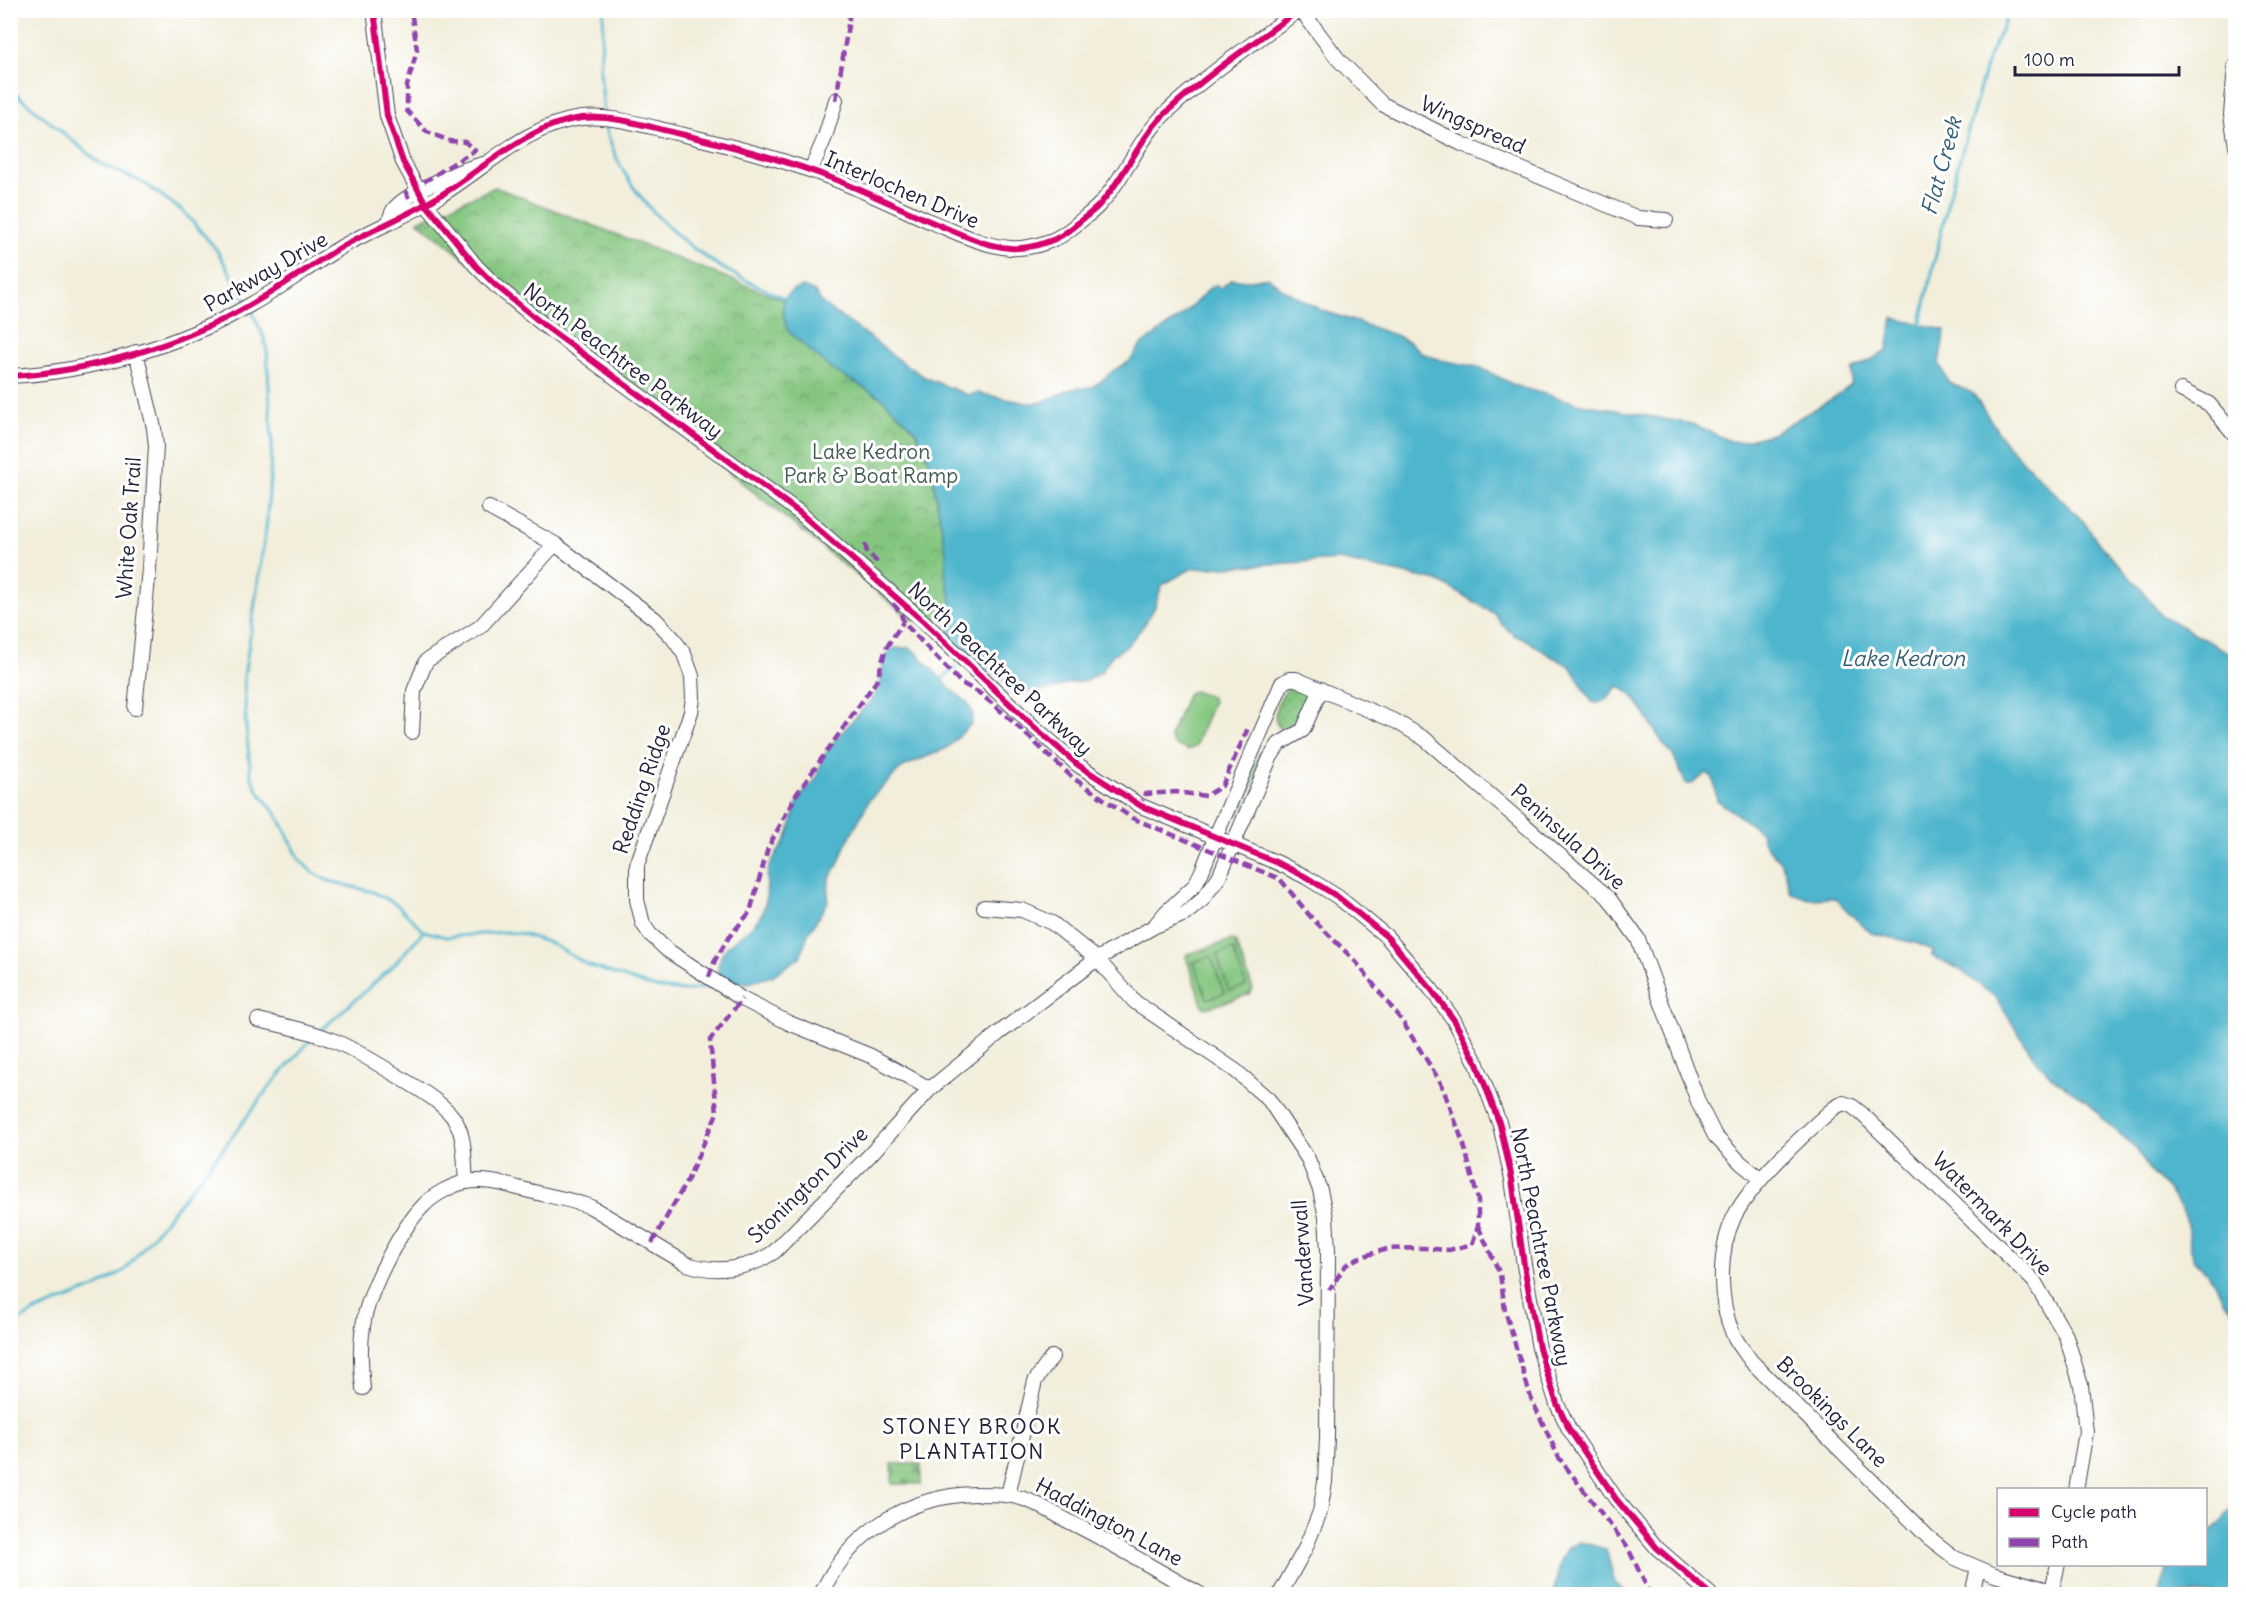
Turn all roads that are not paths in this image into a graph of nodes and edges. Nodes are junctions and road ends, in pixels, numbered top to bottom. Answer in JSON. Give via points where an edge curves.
{"nodes":[{"id":1,"x":374,"y":10,"type":"edge"},
{"id":2,"x":1300,"y":10,"type":"edge"},
{"id":3,"x":2235,"y":66,"type":"edge"},
{"id":4,"x":836,"y":100,"type":"dead end"},
{"id":5,"x":2235,"y":146,"type":"edge"},
{"id":6,"x":488,"y":163,"type":"junction"},
{"id":7,"x":811,"y":170,"type":"junction"},
{"id":8,"x":418,"y":191,"type":"junction"},
{"id":9,"x":426,"y":204,"type":"junction"},
{"id":10,"x":1666,"y":220,"type":"dead end"},
{"id":11,"x":388,"y":222,"type":"junction"},
{"id":12,"x":136,"y":352,"type":"junction"},
{"id":13,"x":10,"y":376,"type":"edge"},
{"id":14,"x":2181,"y":390,"type":"dead end"},
{"id":15,"x":2234,"y":431,"type":"edge"},
{"id":16,"x":489,"y":507,"type":"dead end"},
{"id":17,"x":555,"y":544,"type":"junction"},
{"id":18,"x":1321,"y":689,"type":"junction"},
{"id":19,"x":135,"y":708,"type":"dead end"},
{"id":20,"x":412,"y":732,"type":"dead end"},
{"id":21,"x":1258,"y":740,"type":"junction"},
{"id":22,"x":1276,"y":748,"type":"junction"},
{"id":23,"x":1215,"y":838,"type":"junction"},
{"id":24,"x":1234,"y":845,"type":"junction"},
{"id":25,"x":984,"y":907,"type":"dead end"},
{"id":26,"x":1155,"y":926,"type":"junction"},
{"id":27,"x":1097,"y":959,"type":"junction"},
{"id":28,"x":258,"y":1020,"type":"dead end"},
{"id":29,"x":930,"y":1089,"type":"junction"},
{"id":30,"x":1761,"y":1179,"type":"junction"},
{"id":31,"x":466,"y":1182,"type":"junction"},
{"id":32,"x":1052,"y":1357,"type":"dead end"},
{"id":33,"x":363,"y":1388,"type":"dead end"},
{"id":34,"x":2076,"y":1488,"type":"edge"},
{"id":35,"x":1008,"y":1495,"type":"junction"},
{"id":36,"x":2058,"y":1566,"type":"edge"},
{"id":37,"x":1978,"y":1568,"type":"junction"},
{"id":38,"x":2051,"y":1593,"type":"edge"},
{"id":39,"x":821,"y":1594,"type":"edge"},
{"id":40,"x":1200,"y":1594,"type":"edge"},
{"id":41,"x":1280,"y":1594,"type":"edge"},
{"id":42,"x":1710,"y":1594,"type":"edge"},
{"id":43,"x":1972,"y":1594,"type":"edge"}],
"edges":[{"from":1,"to":8,"type":"street","name":"North Peachtree Parkway","via":[[387,116]]},
{"from":2,"to":7,"type":"street","name":"Interlochen Drive","via":[[1167,110],[1100,205],[1069,231],[1048,242],[1013,249],[967,237]]},
{"from":2,"to":10,"type":"street","name":"Wingspread","via":[[1351,74],[1398,114],[1638,218]]},
{"from":3,"to":5,"type":"street","via":[[2231,115]]},
{"from":4,"to":7,"type":"street"},
{"from":6,"to":7,"type":"street","name":"Interlochen Drive","via":[[541,130],[576,119],[607,119],[711,141]]},
{"from":6,"to":8,"type":"street","name":"Interlochen Drive","via":[[464,169]]},
{"from":6,"to":9,"type":"street","name":"Interlochen Drive"},
{"from":8,"to":9,"type":"street","name":"North Peachtree Parkway"},
{"from":8,"to":11,"type":"street","name":"Parkway Drive","via":[[394,209]]},
{"from":9,"to":11,"type":"street","name":"Parkway Drive"},
{"from":9,"to":23,"type":"street","name":"North Peachtree Parkway","via":[[476,266],[518,304],[800,513],[924,621],[1078,765],[1141,806]]},
{"from":11,"to":12,"type":"street","name":"Parkway Drive","via":[[249,306],[188,335]]},
{"from":12,"to":13,"type":"street","name":"Parkway Drive","via":[[83,366]]},
{"from":12,"to":19,"type":"street","name":"White Oak Trail","via":[[156,446]]},
{"from":14,"to":15,"type":"street","via":[[2209,404]]},
{"from":16,"to":17,"type":"street","name":"Redding Ridge"},
{"from":17,"to":20,"type":"street","via":[[480,627],[426,661],[414,691]]},
{"from":17,"to":29,"type":"street","name":"Redding Ridge","via":[[655,619],[684,654],[692,676],[691,711],[637,865],[637,900],[644,924],[666,950],[722,986],[789,1023],[871,1056]]},
{"from":18,"to":21,"type":"street","name":"Peninsula Drive","via":[[1296,679],[1282,683]]},
{"from":18,"to":22,"type":"street","via":[[1303,730]]},
{"from":18,"to":30,"type":"street","name":"Peninsula Drive","via":[[1397,722],[1425,739],[1608,897],[1638,939],[1699,1104],[1715,1136]]},
{"from":21,"to":22,"type":"street"},
{"from":21,"to":23,"type":"street","name":"Peninsula Drive"},
{"from":22,"to":24,"type":"street"},
{"from":23,"to":24,"type":"street","name":"North Peachtree Parkway"},
{"from":23,"to":26,"type":"street","name":"Stonington Drive","via":[[1195,885]]},
{"from":24,"to":26,"type":"street","name":"Stonington Drive","via":[[1219,878],[1202,900],[1185,914]]},
{"from":24,"to":42,"type":"street","name":"North Peachtree Parkway","via":[[1306,877],[1364,917],[1387,937],[1454,1020],[1477,1064],[1500,1125],[1539,1348],[1561,1412],[1616,1499],[1657,1548]]},
{"from":25,"to":27,"type":"street","name":"Vanderwall","via":[[1022,910],[1052,923]]},
{"from":26,"to":27,"type":"street","name":"Stonington Drive"},
{"from":27,"to":29,"type":"street","name":"Stonington Drive"},
{"from":27,"to":41,"type":"street","name":"Vanderwall","via":[[1135,1002],[1236,1071],[1269,1100],[1308,1159],[1320,1190],[1329,1270],[1325,1482],[1320,1512]]},
{"from":28,"to":31,"type":"street","via":[[308,1032],[359,1053],[412,1085],[452,1116],[461,1138]]},
{"from":29,"to":31,"type":"street","name":"Stonington Drive","via":[[774,1252],[757,1263],[734,1268],[702,1269],[687,1264],[577,1202],[503,1183]]},
{"from":30,"to":34,"type":"street","name":"Watermark Drive","via":[[1834,1108],[1852,1106],[2034,1281],[2066,1336],[2081,1385],[2086,1432]]},
{"from":30,"to":37,"type":"street","name":"Brookings Lane","via":[[1734,1217],[1722,1258],[1722,1291],[1733,1334],[1751,1361],[1922,1531],[1955,1558]]},
{"from":31,"to":33,"type":"street","name":"Stonington Drive","via":[[424,1205],[405,1228],[376,1284],[364,1324]]},
{"from":32,"to":35,"type":"street","via":[[1035,1381]]},
{"from":35,"to":39,"type":"street","name":"Haddington Lane","via":[[952,1496],[904,1509],[873,1527],[854,1545]]},
{"from":35,"to":40,"type":"street","name":"Haddington Lane","via":[[1028,1500]]},
{"from":36,"to":38,"type":"street"},
{"from":37,"to":38,"type":"street","name":"Brookings Lane"},
{"from":37,"to":43,"type":"street"}]}
